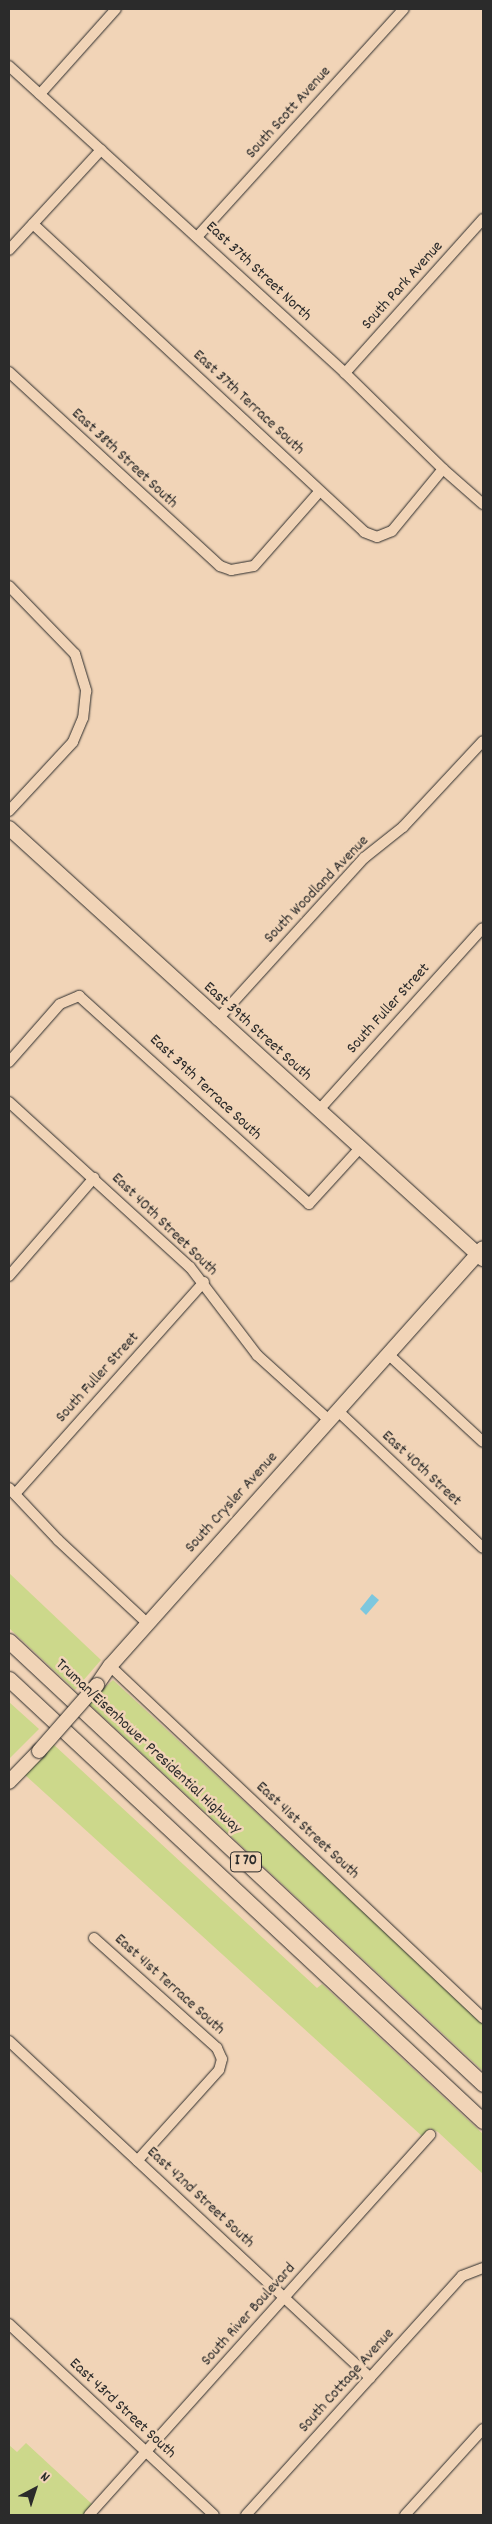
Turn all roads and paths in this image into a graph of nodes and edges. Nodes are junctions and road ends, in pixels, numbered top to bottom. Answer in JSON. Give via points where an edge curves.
{"nodes":[{"id":1,"x":116,"y":9,"type":"edge"},
{"id":2,"x":404,"y":9,"type":"edge"},
{"id":3,"x":9,"y":66,"type":"edge"},
{"id":4,"x":40,"y":94,"type":"junction"},
{"id":5,"x":101,"y":150,"type":"junction"},
{"id":6,"x":483,"y":219,"type":"edge"},
{"id":7,"x":33,"y":224,"type":"junction"},
{"id":8,"x":197,"y":237,"type":"junction"},
{"id":9,"x":9,"y":250,"type":"edge"},
{"id":10,"x":9,"y":372,"type":"edge"},
{"id":11,"x":346,"y":373,"type":"junction"},
{"id":12,"x":442,"y":471,"type":"junction"},
{"id":13,"x":319,"y":492,"type":"junction"},
{"id":14,"x":483,"y":504,"type":"edge"},
{"id":15,"x":9,"y":586,"type":"edge"},
{"id":16,"x":483,"y":742,"type":"edge"},
{"id":17,"x":9,"y":811,"type":"edge"},
{"id":18,"x":9,"y":828,"type":"edge"},
{"id":19,"x":483,"y":928,"type":"edge"},
{"id":20,"x":217,"y":1020,"type":"junction"},
{"id":21,"x":9,"y":1062,"type":"edge"},
{"id":22,"x":9,"y":1102,"type":"edge"},
{"id":23,"x":318,"y":1110,"type":"junction"},
{"id":24,"x":360,"y":1148,"type":"junction"},
{"id":25,"x":94,"y":1178,"type":"junction"},
{"id":26,"x":481,"y":1254,"type":"edge"},
{"id":27,"x":9,"y":1276,"type":"edge"},
{"id":28,"x":204,"y":1282,"type":"junction"},
{"id":29,"x":388,"y":1354,"type":"junction"},
{"id":30,"x":334,"y":1416,"type":"junction"},
{"id":31,"x":483,"y":1442,"type":"edge"},
{"id":32,"x":12,"y":1491,"type":"edge"},
{"id":33,"x":483,"y":1548,"type":"edge"},
{"id":34,"x":148,"y":1624,"type":"junction"},
{"id":35,"x":9,"y":1641,"type":"edge"},
{"id":36,"x":110,"y":1666,"type":"junction"},
{"id":37,"x":9,"y":1680,"type":"edge"},
{"id":38,"x":9,"y":1782,"type":"edge"},
{"id":39,"x":94,"y":1938,"type":"dead end"},
{"id":40,"x":483,"y":2018,"type":"edge"},
{"id":41,"x":9,"y":2041,"type":"edge"},
{"id":42,"x":483,"y":2084,"type":"edge"},
{"id":43,"x":483,"y":2121,"type":"edge"},
{"id":44,"x":430,"y":2135,"type":"dead end"},
{"id":45,"x":137,"y":2161,"type":"junction"},
{"id":46,"x":478,"y":2269,"type":"edge"},
{"id":47,"x":285,"y":2298,"type":"junction"},
{"id":48,"x":9,"y":2324,"type":"edge"},
{"id":49,"x":370,"y":2378,"type":"junction"},
{"id":50,"x":483,"y":2429,"type":"edge"},
{"id":51,"x":147,"y":2450,"type":"junction"},
{"id":52,"x":89,"y":2515,"type":"edge"},
{"id":53,"x":214,"y":2515,"type":"edge"},
{"id":54,"x":246,"y":2515,"type":"edge"},
{"id":55,"x":406,"y":2515,"type":"edge"}],
"edges":[{"from":1,"to":4,"type":"street"},
{"from":2,"to":8,"type":"street","name":"South Scott Avenue"},
{"from":3,"to":4,"type":"street","name":"East 37th Street North"},
{"from":4,"to":5,"type":"street","name":"East 37th Street North"},
{"from":5,"to":7,"type":"street"},
{"from":5,"to":8,"type":"street","name":"East 37th Street North"},
{"from":6,"to":11,"type":"street","name":"South Park Avenue"},
{"from":7,"to":9,"type":"street"},
{"from":7,"to":13,"type":"street","name":"East 37th Terrace South"},
{"from":8,"to":11,"type":"street","name":"East 37th Street North"},
{"from":10,"to":13,"type":"street","name":"East 38th Street South","via":[[220,566],[231,570],[254,566]]},
{"from":11,"to":12,"type":"street","name":"East 37th Street North"},
{"from":12,"to":13,"type":"street","name":"East 37th Terrace South","via":[[392,531],[377,537],[364,532]]},
{"from":12,"to":14,"type":"street","name":"East 37th Street North"},
{"from":15,"to":17,"type":"street","via":[[74,654],[83,674],[85,701],[83,718],[73,742]]},
{"from":16,"to":20,"type":"street","name":"South Woodland Avenue","via":[[403,827],[364,858]]},
{"from":18,"to":20,"type":"main road","name":"East 39th Street South"},
{"from":19,"to":23,"type":"street","name":"South Fuller Street"},
{"from":20,"to":23,"type":"main road","name":"East 39th Street South"},
{"from":21,"to":24,"type":"street","name":"East 39th Terrace South","via":[[60,1004],[79,996],[309,1204]]},
{"from":22,"to":25,"type":"street","name":"East 40th Street South"},
{"from":23,"to":24,"type":"main road","name":"East 39th Street South"},
{"from":24,"to":26,"type":"main road","name":"East 39th Street South"},
{"from":25,"to":27,"type":"street"},
{"from":25,"to":28,"type":"street","name":"East 40th Street South"},
{"from":26,"to":29,"type":"main road","name":"South Crysler Avenue"},
{"from":28,"to":30,"type":"street","name":"East 40th Street South","via":[[257,1355]]},
{"from":28,"to":32,"type":"street","name":"South Fuller Street"},
{"from":29,"to":30,"type":"main road","name":"South Crysler Avenue"},
{"from":29,"to":31,"type":"street"},
{"from":30,"to":33,"type":"street","name":"East 40th Street"},
{"from":30,"to":34,"type":"main road","name":"South Crysler Avenue"},
{"from":32,"to":34,"type":"street","via":[[58,1540]]},
{"from":34,"to":36,"type":"main road","name":"South Crysler Avenue"},
{"from":35,"to":42,"type":"highway","name":"Truman/Eisenhower Presidential Highway","number":"I 70"},
{"from":36,"to":38,"type":"main road","name":"South Crysler Avenue","bridge":true,"via":[[97,1685]]},
{"from":36,"to":40,"type":"street","name":"East 41st Street South"},
{"from":37,"to":43,"type":"highway","number":"I 70"},
{"from":39,"to":45,"type":"street","name":"East 41st Terrace South","via":[[217,2048],[220,2056],[219,2070]]},
{"from":41,"to":45,"type":"street","name":"East 42nd Street South"},
{"from":44,"to":47,"type":"street","name":"South River Boulevard"},
{"from":45,"to":47,"type":"street","name":"East 42nd Street South"},
{"from":46,"to":49,"type":"street","name":"South Cottage Avenue","via":[[462,2276]]},
{"from":47,"to":49,"type":"street","name":"East 42nd Street South"},
{"from":47,"to":51,"type":"street","name":"South River Boulevard"},
{"from":48,"to":51,"type":"street","name":"East 43rd Street South"},
{"from":49,"to":54,"type":"street","name":"South Cottage Avenue"},
{"from":50,"to":55,"type":"street"},
{"from":51,"to":52,"type":"street","name":"South River Boulevard"},
{"from":51,"to":53,"type":"street","name":"East 43rd Street South"}]}
